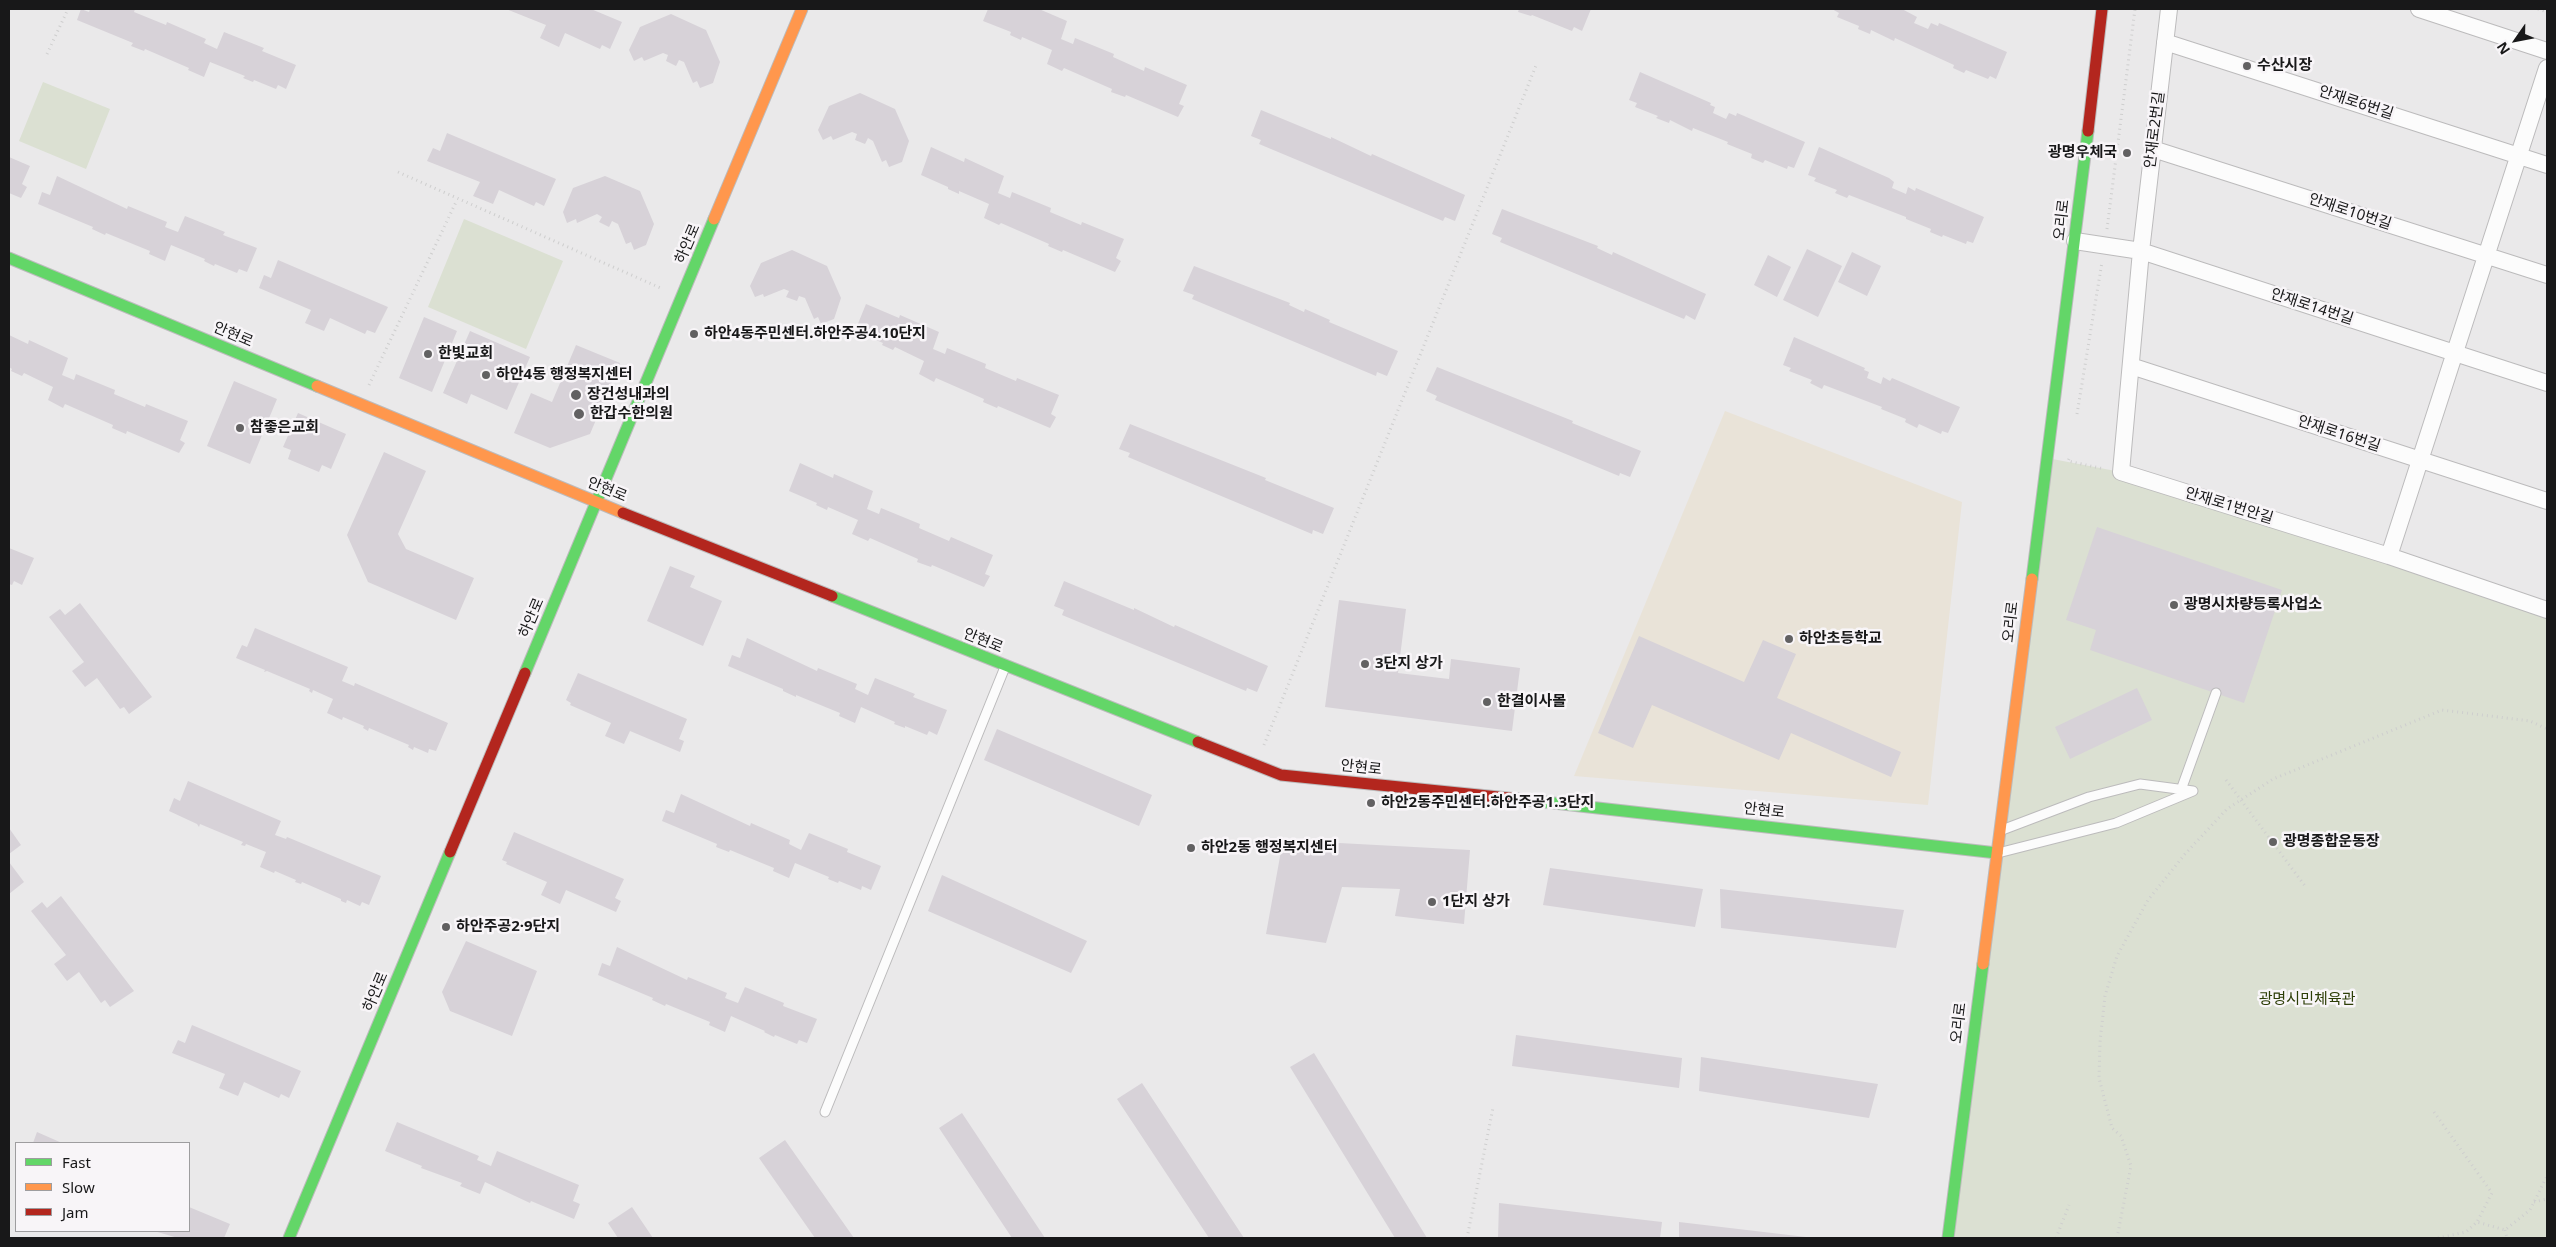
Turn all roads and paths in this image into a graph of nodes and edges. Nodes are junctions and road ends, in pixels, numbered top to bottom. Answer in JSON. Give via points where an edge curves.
{"nodes":[{"id":1,"x":68,"y":9,"type":"edge"},
{"id":2,"x":802,"y":9,"type":"edge"},
{"id":3,"x":2102,"y":9,"type":"edge"},
{"id":4,"x":2169,"y":9,"type":"edge"},
{"id":5,"x":2419,"y":9,"type":"edge"},
{"id":6,"x":2538,"y":9,"type":"edge"},
{"id":7,"x":2547,"y":12,"type":"edge"},
{"id":8,"x":2166,"y":42,"type":"junction"},
{"id":9,"x":2547,"y":51,"type":"edge"},
{"id":10,"x":47,"y":54,"type":"dead end"},
{"id":11,"x":1537,"y":63,"type":"dead end"},
{"id":12,"x":2547,"y":68,"type":"edge"},
{"id":13,"x":2153,"y":149,"type":"junction"},
{"id":14,"x":2519,"y":155,"type":"junction"},
{"id":15,"x":2547,"y":165,"type":"edge"},
{"id":16,"x":398,"y":172,"type":"dead end"},
{"id":17,"x":457,"y":200,"type":"junction"},
{"id":18,"x":2075,"y":242,"type":"junction"},
{"id":19,"x":2141,"y":251,"type":"junction"},
{"id":20,"x":2486,"y":255,"type":"junction"},
{"id":21,"x":9,"y":258,"type":"edge"},
{"id":22,"x":2547,"y":274,"type":"edge"},
{"id":23,"x":682,"y":297,"type":"junction"},
{"id":24,"x":2455,"y":353,"type":"junction"},
{"id":25,"x":2130,"y":366,"type":"junction"},
{"id":26,"x":2547,"y":383,"type":"edge"},
{"id":27,"x":360,"y":404,"type":"junction"},
{"id":28,"x":2420,"y":460,"type":"junction"},
{"id":29,"x":2547,"y":501,"type":"edge"},
{"id":30,"x":596,"y":502,"type":"junction"},
{"id":31,"x":2389,"y":556,"type":"junction"},
{"id":32,"x":2547,"y":610,"type":"edge"},
{"id":33,"x":1006,"y":667,"type":"junction"},
{"id":34,"x":2216,"y":693,"type":"dead end"},
{"id":35,"x":2547,"y":729,"type":"edge"},
{"id":36,"x":1256,"y":765,"type":"junction"},
{"id":37,"x":2226,"y":780,"type":"dead end"},
{"id":38,"x":2181,"y":790,"type":"junction"},
{"id":39,"x":2000,"y":831,"type":"junction"},
{"id":40,"x":1997,"y":854,"type":"junction"},
{"id":41,"x":2305,"y":886,"type":"dead end"},
{"id":42,"x":1493,"y":1108,"type":"dead end"},
{"id":43,"x":825,"y":1112,"type":"dead end"},
{"id":44,"x":2434,"y":1112,"type":"dead end"},
{"id":45,"x":2547,"y":1176,"type":"edge"},
{"id":46,"x":2547,"y":1199,"type":"edge"},
{"id":47,"x":2533,"y":1203,"type":"junction"},
{"id":48,"x":2069,"y":1204,"type":"dead end"},
{"id":49,"x":2477,"y":1222,"type":"junction"},
{"id":50,"x":2505,"y":1230,"type":"junction"},
{"id":51,"x":2466,"y":1232,"type":"junction"},
{"id":52,"x":289,"y":1238,"type":"edge"},
{"id":53,"x":1466,"y":1238,"type":"edge"},
{"id":54,"x":1948,"y":1238,"type":"edge"},
{"id":55,"x":2056,"y":1238,"type":"edge"},
{"id":56,"x":2117,"y":1238,"type":"edge"},
{"id":57,"x":2438,"y":1238,"type":"edge"},
{"id":58,"x":2462,"y":1238,"type":"edge"},
{"id":59,"x":2506,"y":1238,"type":"edge"}],
"edges":[{"from":1,"to":10,"type":"path"},
{"from":2,"to":23,"type":"street","name":"하안로"},
{"from":3,"to":18,"type":"street","name":"오리로"},
{"from":4,"to":8,"type":"street","name":"안재로2번길"},
{"from":5,"to":9,"type":"street"},
{"from":6,"to":7,"type":"path"},
{"from":8,"to":13,"type":"street","name":"안재로2번길"},
{"from":8,"to":14,"type":"street","name":"안재로6번길"},
{"from":11,"to":36,"type":"path"},
{"from":12,"to":14,"type":"street"},
{"from":13,"to":19,"type":"street","name":"안재로2번길"},
{"from":13,"to":20,"type":"street","name":"안재로10번길"},
{"from":14,"to":15,"type":"street","name":"안재로6번길"},
{"from":14,"to":20,"type":"street"},
{"from":16,"to":17,"type":"path"},
{"from":17,"to":23,"type":"path"},
{"from":17,"to":27,"type":"path"},
{"from":18,"to":19,"type":"street","name":"안재로14번길"},
{"from":18,"to":39,"type":"street","name":"오리로"},
{"from":19,"to":24,"type":"street","name":"안재로14번길"},
{"from":19,"to":25,"type":"street","name":"안재로1번안길"},
{"from":20,"to":22,"type":"street","name":"안재로10번길"},
{"from":20,"to":24,"type":"street"},
{"from":21,"to":27,"type":"street","name":"안현로"},
{"from":23,"to":30,"type":"street","name":"하안로"},
{"from":24,"to":26,"type":"street","name":"안재로14번길"},
{"from":24,"to":28,"type":"street"},
{"from":25,"to":28,"type":"street","name":"안재로16번길"},
{"from":25,"to":31,"type":"street","name":"안재로1번안길","via":[[2121,472]]},
{"from":27,"to":30,"type":"street","name":"안현로"},
{"from":28,"to":29,"type":"street","name":"안재로16번길"},
{"from":28,"to":31,"type":"street"},
{"from":30,"to":33,"type":"street","name":"안현로"},
{"from":30,"to":52,"type":"street","name":"하안로"},
{"from":31,"to":32,"type":"street","name":"안재로1번안길"},
{"from":33,"to":36,"type":"street","name":"안현로"},
{"from":33,"to":43,"type":"lane"},
{"from":34,"to":38,"type":"lane"},
{"from":35,"to":56,"type":"path","via":[[2530,721],[2442,710],[2273,779],[2227,809],[2185,854],[2148,900],[2117,956],[2105,996],[2099,1078],[2112,1128],[2121,1136],[2131,1166]]},
{"from":36,"to":40,"type":"street","name":"안현로","via":[[1281,775],[1768,826]]},
{"from":37,"to":41,"type":"path"},
{"from":38,"to":39,"type":"lane","via":[[2140,784],[2089,797]]},
{"from":38,"to":40,"type":"lane","via":[[2193,791],[2116,823]]},
{"from":39,"to":40,"type":"street","name":"오리로"},
{"from":40,"to":54,"type":"street","name":"오리로"},
{"from":42,"to":53,"type":"path"},
{"from":44,"to":49,"type":"path","via":[[2492,1194]]},
{"from":45,"to":47,"type":"path"},
{"from":46,"to":47,"type":"path"},
{"from":47,"to":50,"type":"path","via":[[2530,1210]]},
{"from":48,"to":55,"type":"path"},
{"from":49,"to":50,"type":"path"},
{"from":49,"to":51,"type":"path"},
{"from":50,"to":59,"type":"path"},
{"from":51,"to":57,"type":"path"},
{"from":51,"to":58,"type":"path"}]}
